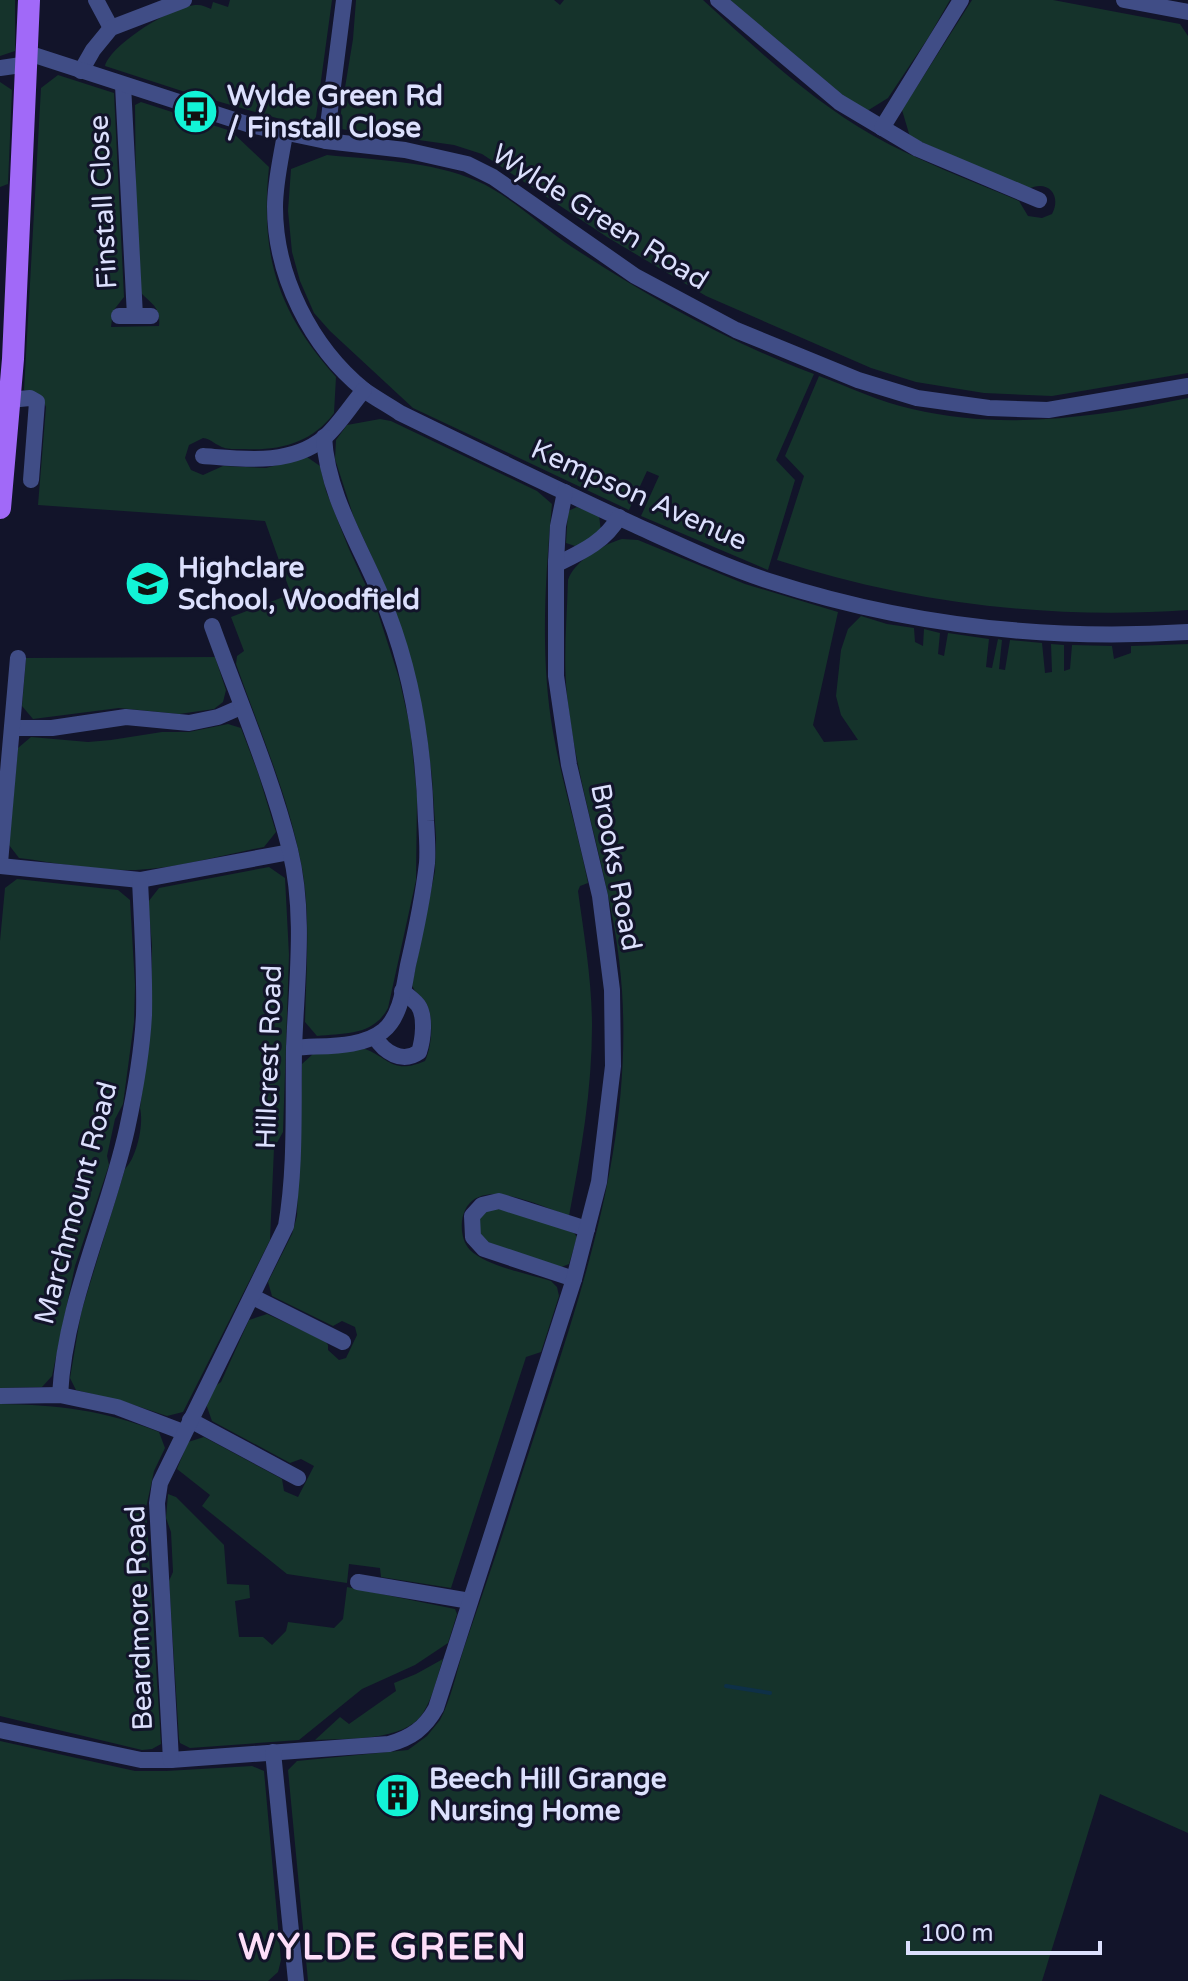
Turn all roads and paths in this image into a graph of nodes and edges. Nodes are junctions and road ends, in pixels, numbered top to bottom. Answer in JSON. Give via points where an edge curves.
{"nodes":[{"id":1,"x":29,"y":0,"type":"edge"},
{"id":2,"x":96,"y":0,"type":"edge"},
{"id":3,"x":184,"y":0,"type":"edge"},
{"id":4,"x":344,"y":0,"type":"edge"},
{"id":5,"x":718,"y":0,"type":"edge"},
{"id":6,"x":961,"y":0,"type":"edge"},
{"id":7,"x":1124,"y":0,"type":"edge"},
{"id":8,"x":1188,"y":12,"type":"edge"},
{"id":9,"x":111,"y":28,"type":"junction"},
{"id":10,"x":28,"y":59,"type":"junction"},
{"id":11,"x":0,"y":68,"type":"edge"},
{"id":12,"x":81,"y":71,"type":"junction"},
{"id":13,"x":123,"y":85,"type":"junction"},
{"id":14,"x":882,"y":128,"type":"junction"},
{"id":15,"x":285,"y":134,"type":"junction"},
{"id":16,"x":326,"y":141,"type":"junction"},
{"id":17,"x":1039,"y":200,"type":"dead end"},
{"id":18,"x":135,"y":316,"type":"dead end"},
{"id":19,"x":6,"y":360,"type":"edge"},
{"id":20,"x":1188,"y":386,"type":"edge"},
{"id":21,"x":364,"y":390,"type":"junction"},
{"id":22,"x":9,"y":400,"type":"junction"},
{"id":23,"x":324,"y":437,"type":"junction"},
{"id":24,"x":203,"y":456,"type":"dead end"},
{"id":25,"x":2,"y":475,"type":"edge"},
{"id":26,"x":31,"y":480,"type":"dead end"},
{"id":27,"x":565,"y":492,"type":"junction"},
{"id":28,"x":0,"y":508,"type":"edge"},
{"id":29,"x":619,"y":517,"type":"junction"},
{"id":30,"x":556,"y":562,"type":"junction"},
{"id":31,"x":212,"y":626,"type":"dead end"},
{"id":32,"x":1188,"y":632,"type":"edge"},
{"id":33,"x":18,"y":658,"type":"dead end"},
{"id":34,"x":241,"y":707,"type":"junction"},
{"id":35,"x":12,"y":728,"type":"junction"},
{"id":36,"x":290,"y":852,"type":"junction"},
{"id":37,"x":0,"y":864,"type":"edge"},
{"id":38,"x":140,"y":880,"type":"junction"},
{"id":39,"x":402,"y":991,"type":"junction"},
{"id":40,"x":375,"y":1037,"type":"junction"},
{"id":41,"x":294,"y":1048,"type":"junction"},
{"id":42,"x":587,"y":1229,"type":"junction"},
{"id":43,"x":574,"y":1279,"type":"junction"},
{"id":44,"x":253,"y":1297,"type":"junction"},
{"id":45,"x":343,"y":1342,"type":"dead end"},
{"id":46,"x":60,"y":1395,"type":"junction"},
{"id":47,"x":0,"y":1396,"type":"edge"},
{"id":48,"x":186,"y":1426,"type":"junction"},
{"id":49,"x":164,"y":1474,"type":"joint"},
{"id":50,"x":298,"y":1478,"type":"dead end"},
{"id":51,"x":358,"y":1582,"type":"dead end"},
{"id":52,"x":470,"y":1601,"type":"junction"},
{"id":53,"x":0,"y":1730,"type":"edge"},
{"id":54,"x":273,"y":1752,"type":"junction"},
{"id":55,"x":171,"y":1760,"type":"junction"},
{"id":56,"x":296,"y":1981,"type":"edge"}],
"edges":[{"from":1,"to":10,"type":"main road"},
{"from":2,"to":9,"type":"street"},
{"from":3,"to":9,"type":"street"},
{"from":4,"to":16,"type":"street"},
{"from":5,"to":14,"type":"street","via":[[839,102]]},
{"from":6,"to":14,"type":"street"},
{"from":7,"to":8,"type":"street"},
{"from":9,"to":12,"type":"street"},
{"from":10,"to":11,"type":"street"},
{"from":10,"to":12,"type":"street","name":"Wylde Green Road"},
{"from":10,"to":19,"type":"main road"},
{"from":12,"to":13,"type":"street","name":"Wylde Green Road"},
{"from":13,"to":15,"type":"street","name":"Wylde Green Road"},
{"from":13,"to":18,"type":"street","name":"Finstall Close"},
{"from":14,"to":17,"type":"street","via":[[918,149]]},
{"from":15,"to":16,"type":"street","name":"Wylde Green Road"},
{"from":15,"to":21,"type":"street","name":"Kempson Avenue","via":[[275,207],[291,289],[315,337]]},
{"from":16,"to":20,"type":"street","name":"Wylde Green Road","via":[[467,164],[635,276],[736,330],[917,398],[1048,410]]},
{"from":19,"to":22,"type":"main road"},
{"from":21,"to":23,"type":"street"},
{"from":21,"to":27,"type":"street","name":"Kempson Avenue","via":[[400,413]]},
{"from":22,"to":25,"type":"main road"},
{"from":22,"to":26,"type":"street","via":[[37,402]]},
{"from":23,"to":24,"type":"street","via":[[278,457]]},
{"from":23,"to":39,"type":"street","via":[[334,486],[388,613],[415,712],[426,798],[427,860]]},
{"from":25,"to":28,"type":"main road"},
{"from":27,"to":29,"type":"street","name":"Kempson Avenue"},
{"from":27,"to":30,"type":"street","name":"Brooks Road"},
{"from":29,"to":30,"type":"street","via":[[597,542]]},
{"from":29,"to":32,"type":"street","name":"Kempson Avenue","via":[[767,580],[915,618],[1070,635]]},
{"from":30,"to":42,"type":"street","name":"Brooks Road","via":[[561,723],[600,896],[613,1015],[608,1115]]},
{"from":31,"to":34,"type":"street","name":"Hillcrest Road"},
{"from":33,"to":35,"type":"street"},
{"from":34,"to":35,"type":"street","via":[[189,723],[126,717]]},
{"from":34,"to":36,"type":"street","name":"Hillcrest Road"},
{"from":35,"to":37,"type":"street"},
{"from":36,"to":38,"type":"street"},
{"from":36,"to":41,"type":"street","name":"Hillcrest Road","via":[[299,951]]},
{"from":37,"to":38,"type":"street"},
{"from":38,"to":46,"type":"street","name":"Marchmount Road","via":[[144,1014],[136,1082],[108,1202],[66,1337]]},
{"from":39,"to":40,"type":"street","via":[[389,1025]]},
{"from":39,"to":40,"type":"street","via":[[422,1014],[419,1052],[391,1054]]},
{"from":40,"to":41,"type":"street"},
{"from":41,"to":44,"type":"street","name":"Hillcrest Road","via":[[290,1207]]},
{"from":42,"to":43,"type":"street","name":"Brooks Road"},
{"from":42,"to":43,"type":"street","via":[[499,1201],[482,1205],[472,1216],[473,1237],[484,1249]]},
{"from":43,"to":52,"type":"street","name":"Brooks Road"},
{"from":44,"to":45,"type":"street"},
{"from":44,"to":48,"type":"street","name":"Hillcrest Road"},
{"from":46,"to":47,"type":"street"},
{"from":46,"to":48,"type":"street"},
{"from":48,"to":49,"type":"street","name":"Hillcrest Road"},
{"from":48,"to":50,"type":"street"},
{"from":49,"to":55,"type":"street","name":"Beardmore Road","via":[[157,1503]]},
{"from":51,"to":52,"type":"street"},
{"from":52,"to":54,"type":"street","name":"Brooks Road","via":[[436,1708],[413,1735],[389,1744]]},
{"from":53,"to":55,"type":"street","name":"Brooks Road","via":[[141,1760]]},
{"from":54,"to":55,"type":"street","name":"Brooks Road"},
{"from":54,"to":56,"type":"street"}]}
